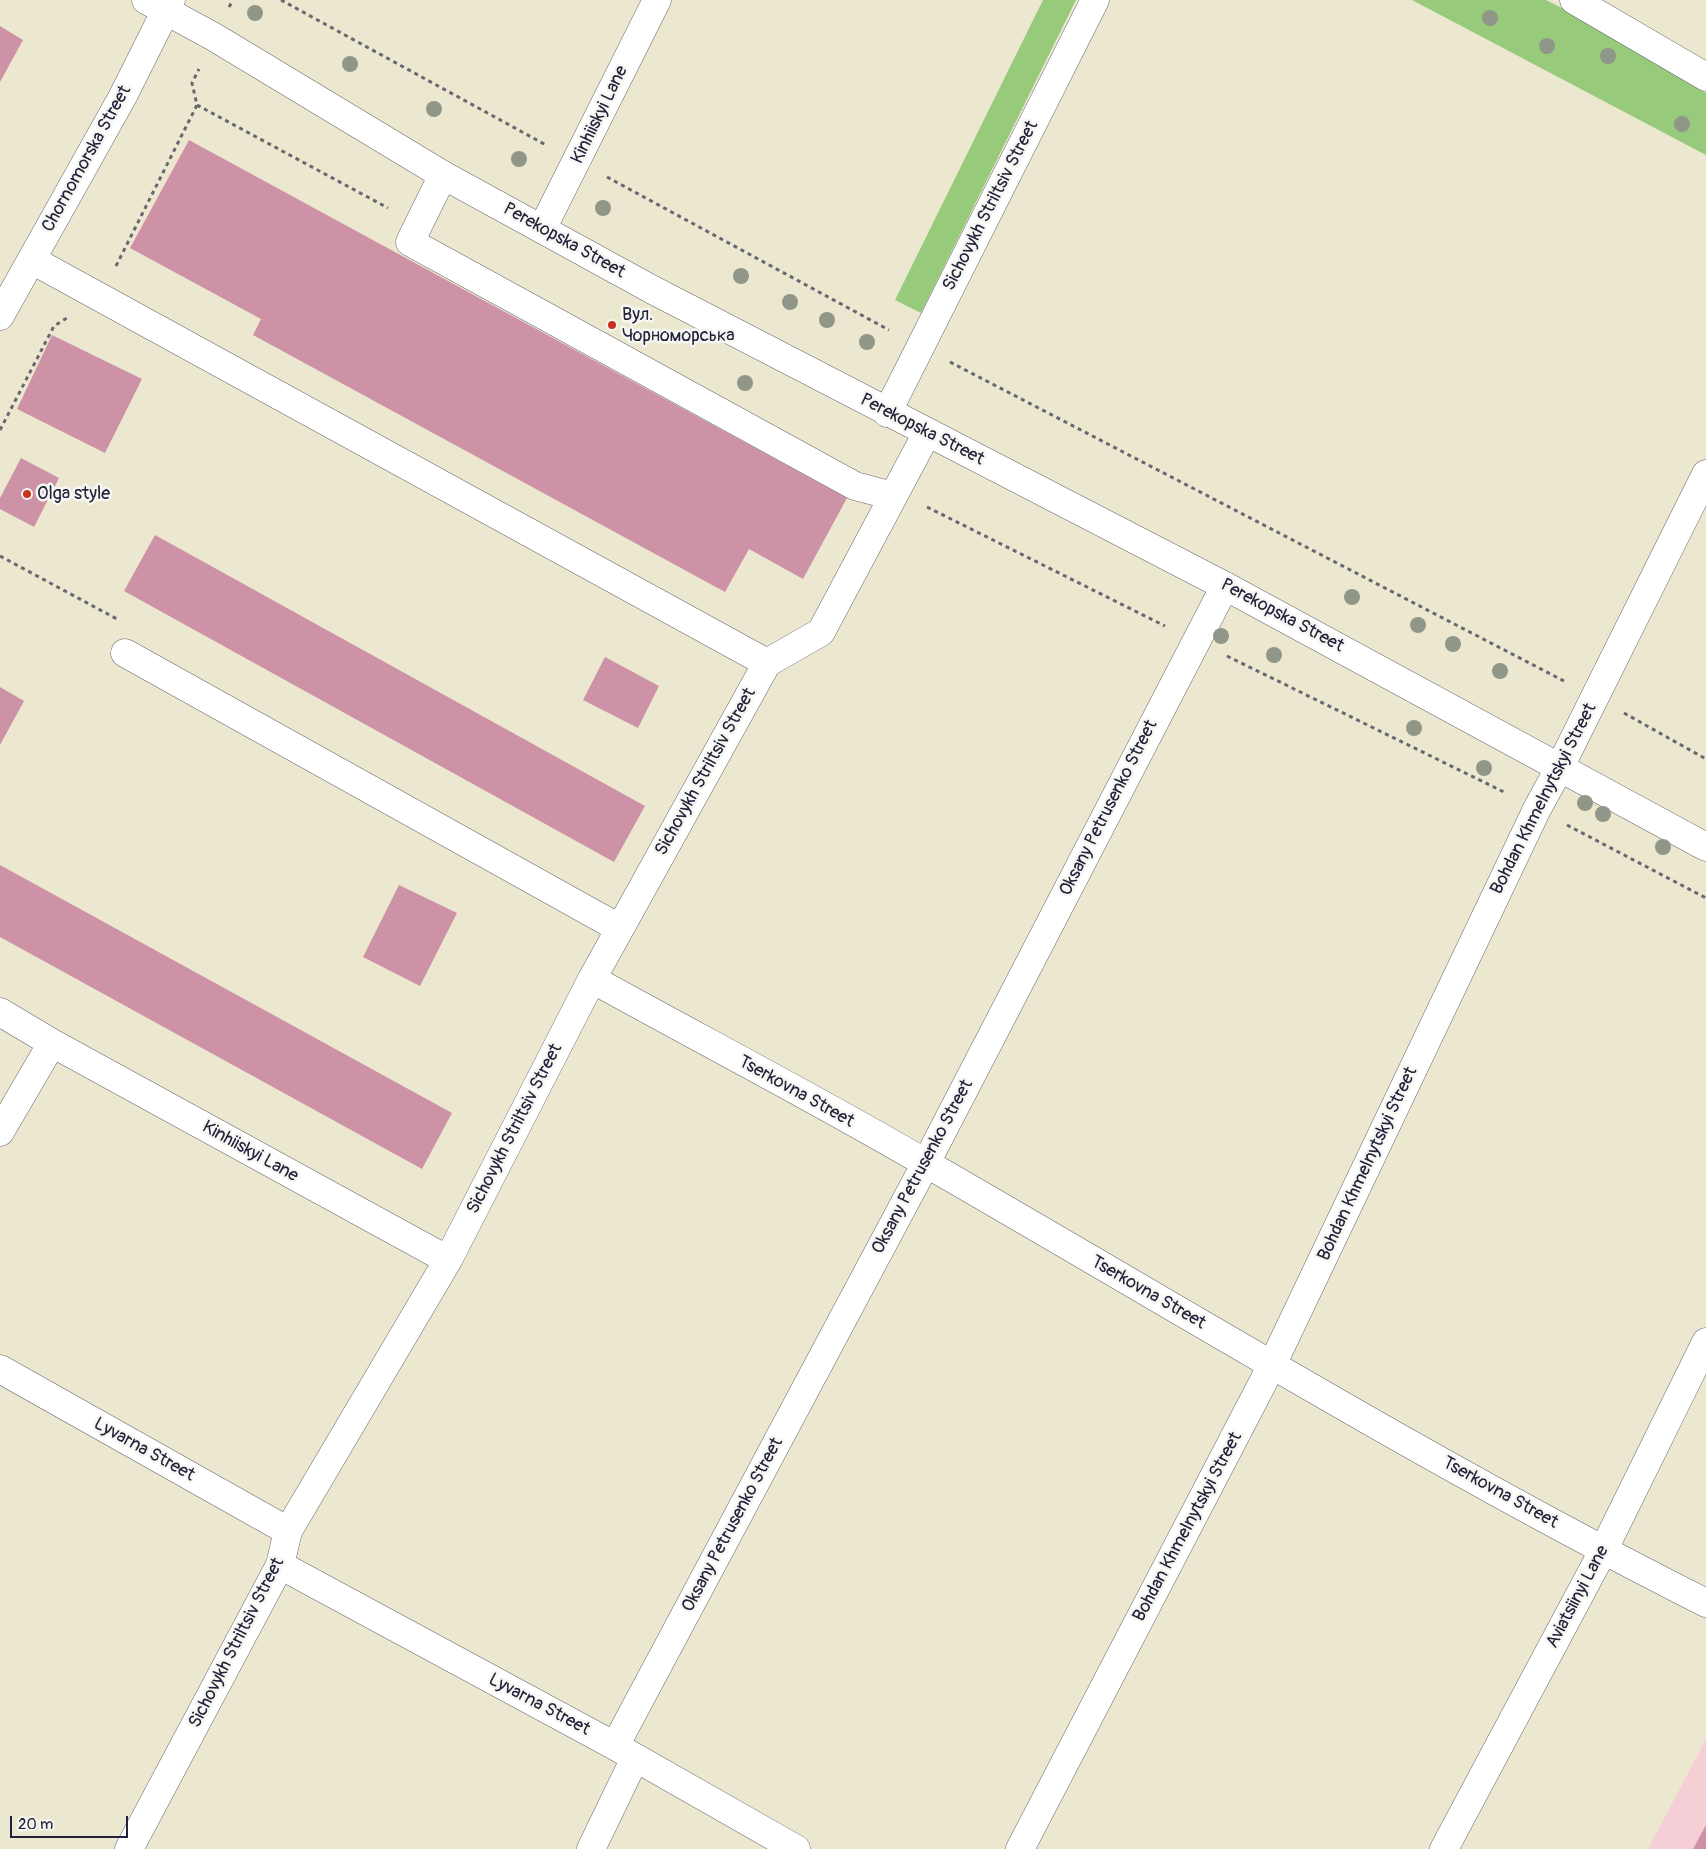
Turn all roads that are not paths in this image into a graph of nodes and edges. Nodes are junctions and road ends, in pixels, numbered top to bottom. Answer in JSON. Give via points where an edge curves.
{"nodes":[{"id":1,"x":657,"y":0,"type":"edge"},
{"id":2,"x":1095,"y":0,"type":"edge"},
{"id":3,"x":1574,"y":0,"type":"edge"},
{"id":4,"x":161,"y":4,"type":"edge"},
{"id":5,"x":1706,"y":77,"type":"edge"},
{"id":6,"x":444,"y":175,"type":"junction"},
{"id":7,"x":542,"y":229,"type":"junction"},
{"id":8,"x":32,"y":260,"type":"junction"},
{"id":9,"x":0,"y":316,"type":"edge"},
{"id":10,"x":887,"y":412,"type":"junction"},
{"id":11,"x":927,"y":432,"type":"junction"},
{"id":12,"x":1706,"y":474,"type":"edge"},
{"id":13,"x":893,"y":496,"type":"junction"},
{"id":14,"x":1224,"y":586,"type":"junction"},
{"id":15,"x":125,"y":653,"type":"road end"},
{"id":16,"x":768,"y":663,"type":"junction"},
{"id":17,"x":1560,"y":767,"type":"junction"},
{"id":18,"x":1706,"y":847,"type":"edge"},
{"id":19,"x":619,"y":928,"type":"junction"},
{"id":20,"x":592,"y":979,"type":"junction"},
{"id":21,"x":0,"y":1012,"type":"edge"},
{"id":22,"x":52,"y":1043,"type":"junction"},
{"id":23,"x":0,"y":1132,"type":"edge"},
{"id":24,"x":926,"y":1163,"type":"junction"},
{"id":25,"x":448,"y":1260,"type":"junction"},
{"id":26,"x":1706,"y":1342,"type":"edge"},
{"id":27,"x":1272,"y":1365,"type":"junction"},
{"id":28,"x":0,"y":1369,"type":"edge"},
{"id":29,"x":288,"y":1531,"type":"junction"},
{"id":30,"x":1603,"y":1551,"type":"junction"},
{"id":31,"x":280,"y":1565,"type":"junction"},
{"id":32,"x":1706,"y":1603,"type":"edge"},
{"id":33,"x":625,"y":1752,"type":"junction"},
{"id":34,"x":129,"y":1849,"type":"edge"},
{"id":35,"x":591,"y":1849,"type":"edge"},
{"id":36,"x":796,"y":1849,"type":"edge"},
{"id":37,"x":1020,"y":1849,"type":"edge"},
{"id":38,"x":1444,"y":1849,"type":"edge"}],
"edges":[{"from":1,"to":7,"type":"street","name":"Kinhiiskyi Lane"},
{"from":2,"to":10,"type":"street","name":"Sichovykh Striltsiv Street"},
{"from":3,"to":5,"type":"street"},
{"from":4,"to":6,"type":"street","name":"Perekopska Street"},
{"from":4,"to":8,"type":"street","name":"Chornomorska Street","via":[[123,96]]},
{"from":6,"to":7,"type":"street","name":"Perekopska Street"},
{"from":6,"to":13,"type":"street","via":[[410,242],[855,486]]},
{"from":7,"to":10,"type":"street","name":"Perekopska Street"},
{"from":8,"to":9,"type":"street","name":"Chornomorska Street"},
{"from":8,"to":16,"type":"street"},
{"from":10,"to":11,"type":"street","name":"Perekopska Street"},
{"from":11,"to":13,"type":"street"},
{"from":11,"to":14,"type":"street","name":"Perekopska Street"},
{"from":12,"to":17,"type":"street","name":"Bohdan Khmelnytskyi Street"},
{"from":13,"to":16,"type":"street","via":[[821,632]]},
{"from":14,"to":17,"type":"street","name":"Perekopska Street"},
{"from":14,"to":24,"type":"street","name":"Oksany Petrusenko Street"},
{"from":15,"to":19,"type":"street"},
{"from":16,"to":19,"type":"street","name":"Sichovykh Striltsiv Street"},
{"from":17,"to":18,"type":"street","name":"Perekopska Street"},
{"from":17,"to":27,"type":"street","name":"Bohdan Khmelnytskyi Street"},
{"from":19,"to":20,"type":"street","name":"Sichovykh Striltsiv Street"},
{"from":20,"to":24,"type":"street","name":"Tserkovna Street"},
{"from":20,"to":25,"type":"street","name":"Sichovykh Striltsiv Street"},
{"from":21,"to":22,"type":"street","name":"Kinhiiskyi Lane"},
{"from":22,"to":23,"type":"street"},
{"from":22,"to":25,"type":"street","name":"Kinhiiskyi Lane"},
{"from":24,"to":27,"type":"street","name":"Tserkovna Street"},
{"from":24,"to":33,"type":"street","name":"Oksany Petrusenko Street"},
{"from":25,"to":29,"type":"street","name":"Sichovykh Striltsiv Street"},
{"from":26,"to":30,"type":"street","name":"Aviatsiinyi Lane"},
{"from":27,"to":30,"type":"street","name":"Tserkovna Street"},
{"from":27,"to":37,"type":"street","name":"Bohdan Khmelnytskyi Street"},
{"from":28,"to":29,"type":"street","name":"Lyvarna Street"},
{"from":29,"to":31,"type":"street","name":"Sichovykh Striltsiv Street"},
{"from":30,"to":32,"type":"street","name":"Tserkovna Street"},
{"from":30,"to":38,"type":"street","name":"Aviatsiinyi Lane"},
{"from":31,"to":33,"type":"street","name":"Lyvarna Street"},
{"from":31,"to":34,"type":"street","name":"Sichovykh Striltsiv Street"},
{"from":33,"to":35,"type":"street","name":"Oksany Petrusenko Street"},
{"from":33,"to":36,"type":"street","name":"Lyvarna Street"}]}
